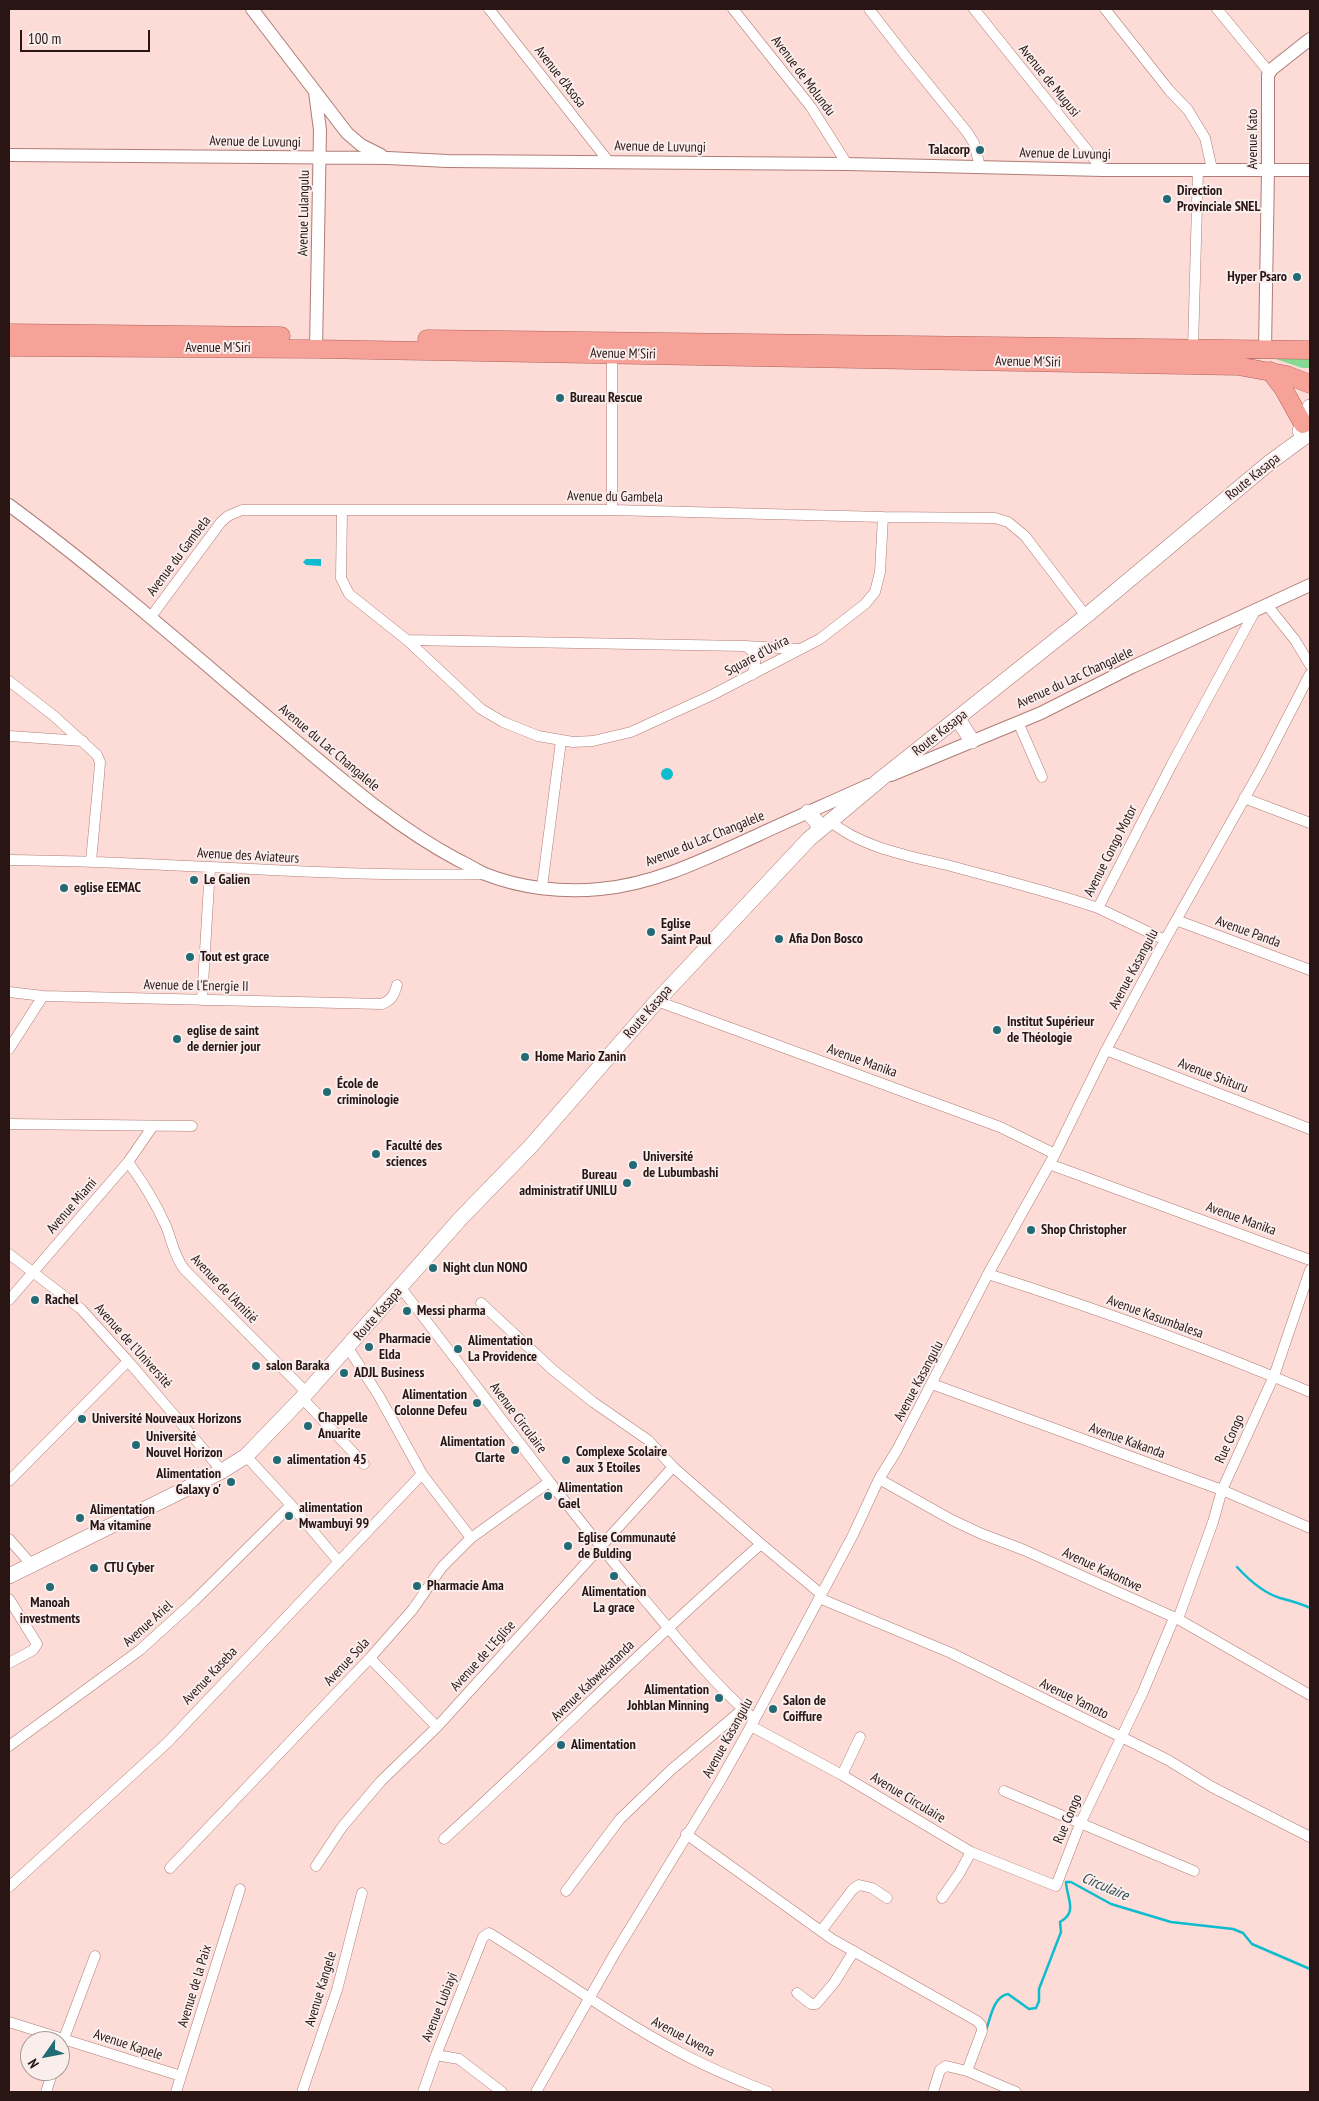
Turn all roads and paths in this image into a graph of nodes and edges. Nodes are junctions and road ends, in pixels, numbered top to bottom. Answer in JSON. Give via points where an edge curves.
{"nodes":[{"id":1,"x":252,"y":9,"type":"edge"},
{"id":2,"x":489,"y":9,"type":"edge"},
{"id":3,"x":733,"y":9,"type":"edge"},
{"id":4,"x":869,"y":9,"type":"edge"},
{"id":5,"x":974,"y":9,"type":"edge"},
{"id":6,"x":1105,"y":9,"type":"edge"},
{"id":7,"x":1217,"y":9,"type":"edge"},
{"id":8,"x":1310,"y":39,"type":"edge"},
{"id":9,"x":1269,"y":72,"type":"junction"},
{"id":10,"x":315,"y":92,"type":"junction"},
{"id":11,"x":9,"y":155,"type":"edge"},
{"id":12,"x":320,"y":157,"type":"junction"},
{"id":13,"x":388,"y":158,"type":"junction"},
{"id":14,"x":609,"y":162,"type":"junction"},
{"id":15,"x":846,"y":164,"type":"junction"},
{"id":16,"x":980,"y":167,"type":"junction"},
{"id":17,"x":1198,"y":169,"type":"junction"},
{"id":18,"x":1212,"y":169,"type":"junction"},
{"id":19,"x":1103,"y":170,"type":"junction"},
{"id":20,"x":1268,"y":170,"type":"junction"},
{"id":21,"x":1310,"y":170,"type":"edge"},
{"id":22,"x":9,"y":333,"type":"edge"},
{"id":23,"x":316,"y":343,"type":"junction"},
{"id":24,"x":9,"y":347,"type":"edge"},
{"id":25,"x":1193,"y":348,"type":"junction"},
{"id":26,"x":1264,"y":349,"type":"junction"},
{"id":27,"x":1310,"y":350,"type":"edge"},
{"id":28,"x":612,"y":354,"type":"junction"},
{"id":29,"x":1270,"y":371,"type":"junction"},
{"id":30,"x":1310,"y":384,"type":"edge"},
{"id":31,"x":1310,"y":407,"type":"edge"},
{"id":32,"x":1306,"y":428,"type":"edge"},
{"id":33,"x":9,"y":505,"type":"edge"},
{"id":34,"x":612,"y":510,"type":"junction"},
{"id":35,"x":342,"y":511,"type":"junction"},
{"id":36,"x":883,"y":517,"type":"junction"},
{"id":37,"x":1310,"y":585,"type":"edge"},
{"id":38,"x":1267,"y":605,"type":"junction"},
{"id":39,"x":1255,"y":611,"type":"junction"},
{"id":40,"x":1086,"y":616,"type":"junction"},
{"id":41,"x":150,"y":618,"type":"junction"},
{"id":42,"x":407,"y":640,"type":"junction"},
{"id":43,"x":744,"y":646,"type":"junction"},
{"id":44,"x":801,"y":649,"type":"junction"},
{"id":45,"x":1310,"y":665,"type":"edge"},
{"id":46,"x":1310,"y":674,"type":"edge"},
{"id":47,"x":752,"y":675,"type":"junction"},
{"id":48,"x":9,"y":681,"type":"edge"},
{"id":49,"x":958,"y":718,"type":"junction"},
{"id":50,"x":1018,"y":722,"type":"junction"},
{"id":51,"x":9,"y":736,"type":"edge"},
{"id":52,"x":83,"y":741,"type":"junction"},
{"id":53,"x":561,"y":741,"type":"junction"},
{"id":54,"x":972,"y":741,"type":"junction"},
{"id":55,"x":1042,"y":777,"type":"dead end"},
{"id":56,"x":882,"y":778,"type":"junction"},
{"id":57,"x":1244,"y":798,"type":"junction"},
{"id":58,"x":808,"y":812,"type":"junction"},
{"id":59,"x":1310,"y":823,"type":"edge"},
{"id":60,"x":825,"y":825,"type":"junction"},
{"id":61,"x":9,"y":860,"type":"edge"},
{"id":62,"x":91,"y":861,"type":"junction"},
{"id":63,"x":210,"y":868,"type":"junction"},
{"id":64,"x":485,"y":874,"type":"junction"},
{"id":65,"x":542,"y":887,"type":"junction"},
{"id":66,"x":1098,"y":908,"type":"junction"},
{"id":67,"x":1176,"y":920,"type":"junction"},
{"id":68,"x":1165,"y":940,"type":"junction"},
{"id":69,"x":1310,"y":970,"type":"edge"},
{"id":70,"x":398,"y":985,"type":"dead end"},
{"id":71,"x":9,"y":992,"type":"edge"},
{"id":72,"x":43,"y":996,"type":"junction"},
{"id":73,"x":202,"y":1000,"type":"junction"},
{"id":74,"x":657,"y":1001,"type":"junction"},
{"id":75,"x":9,"y":1049,"type":"edge"},
{"id":76,"x":1106,"y":1050,"type":"junction"},
{"id":77,"x":9,"y":1124,"type":"edge"},
{"id":78,"x":153,"y":1126,"type":"junction"},
{"id":79,"x":192,"y":1126,"type":"dead end"},
{"id":80,"x":1310,"y":1129,"type":"edge"},
{"id":81,"x":1055,"y":1154,"type":"junction"},
{"id":82,"x":128,"y":1162,"type":"junction"},
{"id":83,"x":1049,"y":1164,"type":"junction"},
{"id":84,"x":9,"y":1254,"type":"edge"},
{"id":85,"x":1310,"y":1260,"type":"edge"},
{"id":86,"x":1310,"y":1270,"type":"edge"},
{"id":87,"x":34,"y":1272,"type":"junction"},
{"id":88,"x":988,"y":1274,"type":"junction"},
{"id":89,"x":400,"y":1288,"type":"junction"},
{"id":90,"x":9,"y":1300,"type":"edge"},
{"id":91,"x":481,"y":1303,"type":"dead end"},
{"id":92,"x":348,"y":1348,"type":"junction"},
{"id":93,"x":128,"y":1361,"type":"junction"},
{"id":94,"x":1274,"y":1376,"type":"junction"},
{"id":95,"x":932,"y":1384,"type":"junction"},
{"id":96,"x":1310,"y":1392,"type":"edge"},
{"id":97,"x":304,"y":1396,"type":"junction"},
{"id":98,"x":246,"y":1456,"type":"junction"},
{"id":99,"x":364,"y":1464,"type":"dead end"},
{"id":100,"x":673,"y":1467,"type":"junction"},
{"id":101,"x":222,"y":1471,"type":"junction"},
{"id":102,"x":422,"y":1474,"type":"junction"},
{"id":103,"x":879,"y":1479,"type":"junction"},
{"id":104,"x":9,"y":1481,"type":"edge"},
{"id":105,"x":549,"y":1482,"type":"junction"},
{"id":106,"x":1222,"y":1490,"type":"junction"},
{"id":107,"x":291,"y":1505,"type":"junction"},
{"id":108,"x":1310,"y":1528,"type":"edge"},
{"id":109,"x":471,"y":1538,"type":"junction"},
{"id":110,"x":9,"y":1539,"type":"edge"},
{"id":111,"x":761,"y":1544,"type":"junction"},
{"id":112,"x":600,"y":1547,"type":"junction"},
{"id":113,"x":339,"y":1562,"type":"junction"},
{"id":114,"x":31,"y":1564,"type":"junction"},
{"id":115,"x":9,"y":1576,"type":"edge"},
{"id":116,"x":820,"y":1596,"type":"junction"},
{"id":117,"x":9,"y":1599,"type":"edge"},
{"id":118,"x":1176,"y":1618,"type":"junction"},
{"id":119,"x":668,"y":1628,"type":"junction"},
{"id":120,"x":370,"y":1658,"type":"junction"},
{"id":121,"x":9,"y":1663,"type":"edge"},
{"id":122,"x":1310,"y":1695,"type":"edge"},
{"id":123,"x":743,"y":1709,"type":"junction"},
{"id":124,"x":753,"y":1722,"type":"junction"},
{"id":125,"x":437,"y":1727,"type":"junction"},
{"id":126,"x":860,"y":1737,"type":"dead end"},
{"id":127,"x":1120,"y":1737,"type":"junction"},
{"id":128,"x":9,"y":1746,"type":"edge"},
{"id":129,"x":842,"y":1775,"type":"junction"},
{"id":130,"x":1004,"y":1791,"type":"dead end"},
{"id":131,"x":1080,"y":1824,"type":"junction"},
{"id":132,"x":686,"y":1834,"type":"junction"},
{"id":133,"x":1310,"y":1838,"type":"edge"},
{"id":134,"x":444,"y":1839,"type":"dead end"},
{"id":135,"x":971,"y":1852,"type":"junction"},
{"id":136,"x":316,"y":1866,"type":"dead end"},
{"id":137,"x":170,"y":1868,"type":"dead end"},
{"id":138,"x":1194,"y":1871,"type":"dead end"},
{"id":139,"x":1056,"y":1886,"type":"joint"},
{"id":140,"x":9,"y":1887,"type":"edge"},
{"id":141,"x":240,"y":1889,"type":"dead end"},
{"id":142,"x":566,"y":1891,"type":"dead end"},
{"id":143,"x":362,"y":1893,"type":"dead end"},
{"id":144,"x":887,"y":1898,"type":"dead end"},
{"id":145,"x":942,"y":1898,"type":"dead end"},
{"id":146,"x":821,"y":1931,"type":"junction"},
{"id":147,"x":486,"y":1934,"type":"joint"},
{"id":148,"x":854,"y":1951,"type":"junction"},
{"id":149,"x":95,"y":1956,"type":"dead end"},
{"id":150,"x":797,"y":1993,"type":"dead end"},
{"id":151,"x":589,"y":1998,"type":"junction"},
{"id":152,"x":9,"y":2022,"type":"edge"},
{"id":153,"x":31,"y":2031,"type":"edge"},
{"id":154,"x":67,"y":2031,"type":"edge"},
{"id":155,"x":70,"y":2046,"type":"edge"},
{"id":156,"x":436,"y":2055,"type":"junction"},
{"id":157,"x":966,"y":2071,"type":"junction"},
{"id":158,"x":181,"y":2076,"type":"junction"},
{"id":159,"x":176,"y":2092,"type":"edge"},
{"id":160,"x":302,"y":2092,"type":"edge"},
{"id":161,"x":423,"y":2092,"type":"edge"},
{"id":162,"x":502,"y":2092,"type":"edge"},
{"id":163,"x":536,"y":2092,"type":"edge"},
{"id":164,"x":768,"y":2092,"type":"edge"},
{"id":165,"x":933,"y":2092,"type":"edge"},
{"id":166,"x":1016,"y":2092,"type":"edge"}],
"edges":[{"from":1,"to":10,"type":"street","name":"Avenue Lulangulu"},
{"from":2,"to":14,"type":"street","name":"Avenue d'Asosa"},
{"from":3,"to":15,"type":"street","name":"Avenue de Molundu","via":[[811,107]]},
{"from":4,"to":16,"type":"street","via":[[967,132],[974,143]]},
{"from":5,"to":19,"type":"street","name":"Avenue de Mugusi"},
{"from":6,"to":18,"type":"street","via":[[1188,110],[1205,138]]},
{"from":7,"to":9,"type":"street"},
{"from":8,"to":9,"type":"street"},
{"from":9,"to":20,"type":"street","name":"Avenue Kato"},
{"from":10,"to":12,"type":"street","name":"Avenue Lulangulu","via":[[320,121]]},
{"from":10,"to":13,"type":"street","via":[[356,141]]},
{"from":11,"to":12,"type":"street","name":"Avenue de Luvungi"},
{"from":12,"to":13,"type":"street","name":"Avenue de Luvungi"},
{"from":12,"to":23,"type":"street","name":"Avenue Lulangulu"},
{"from":13,"to":14,"type":"street","name":"Avenue de Luvungi","via":[[447,162]]},
{"from":14,"to":15,"type":"street","name":"Avenue de Luvungi"},
{"from":15,"to":16,"type":"street","name":"Avenue de Luvungi"},
{"from":16,"to":19,"type":"street","name":"Avenue de Luvungi"},
{"from":17,"to":18,"type":"street","name":"Avenue de Luvungi"},
{"from":17,"to":19,"type":"street","name":"Avenue de Luvungi"},
{"from":17,"to":25,"type":"street"},
{"from":18,"to":20,"type":"street","name":"Avenue de Luvungi"},
{"from":20,"to":21,"type":"street","name":"Avenue de Luvungi"},
{"from":20,"to":26,"type":"street","name":"Avenue Kato"},
{"from":22,"to":23,"type":"highway","name":"Avenue M'Siri"},
{"from":23,"to":24,"type":"highway","name":"Avenue M'Siri"},
{"from":23,"to":25,"type":"highway","name":"Avenue M'Siri"},
{"from":23,"to":28,"type":"highway","name":"Avenue M'Siri"},
{"from":25,"to":26,"type":"highway","name":"Avenue M'Siri"},
{"from":26,"to":27,"type":"highway","name":"Avenue M'Siri"},
{"from":28,"to":29,"type":"highway","name":"Avenue M'Siri","via":[[1238,366]]},
{"from":28,"to":34,"type":"street"},
{"from":29,"to":30,"type":"highway","name":"Avenue M'Siri"},
{"from":29,"to":32,"type":"highway"},
{"from":31,"to":32,"type":"main road"},
{"from":32,"to":40,"type":"main road","name":"Route Kasapa","via":[[1296,442]]},
{"from":33,"to":41,"type":"street","name":"Avenue du Lac Changalele"},
{"from":34,"to":35,"type":"street","name":"Avenue du Gambela"},
{"from":34,"to":36,"type":"street","name":"Avenue du Gambela"},
{"from":35,"to":41,"type":"street","name":"Avenue du Gambela","via":[[236,511],[221,522]]},
{"from":35,"to":42,"type":"street","via":[[341,578],[344,587]]},
{"from":36,"to":40,"type":"street","name":"Avenue du Gambela","via":[[995,518],[1008,522],[1025,536]]},
{"from":36,"to":44,"type":"street","via":[[880,572],[871,598],[820,639]]},
{"from":37,"to":38,"type":"street","name":"Avenue du Lac Changalele"},
{"from":38,"to":39,"type":"street","name":"Avenue du Lac Changalele"},
{"from":38,"to":45,"type":"street"},
{"from":39,"to":50,"type":"street","name":"Avenue du Lac Changalele"},
{"from":39,"to":66,"type":"street","name":"Avenue Congo Motor"},
{"from":40,"to":49,"type":"main road","name":"Route Kasapa"},
{"from":41,"to":64,"type":"street","name":"Avenue du Lac Changalele","via":[[392,819]]},
{"from":42,"to":43,"type":"street","name":"Square d'Uvira"},
{"from":42,"to":53,"type":"street","name":"Square d'Uvira","via":[[481,709],[521,730]]},
{"from":43,"to":44,"type":"street","name":"Square d'Uvira"},
{"from":43,"to":47,"type":"street","via":[[755,657]]},
{"from":44,"to":47,"type":"street","name":"Square d'Uvira"},
{"from":46,"to":57,"type":"street","name":"Avenue Kasangulu"},
{"from":47,"to":53,"type":"street","name":"Square d'Uvira","via":[[631,732],[593,741]]},
{"from":48,"to":52,"type":"street"},
{"from":49,"to":54,"type":"main road"},
{"from":49,"to":56,"type":"main road","name":"Route Kasapa"},
{"from":50,"to":54,"type":"street","name":"Avenue du Lac Changalele"},
{"from":50,"to":55,"type":"street"},
{"from":51,"to":52,"type":"street"},
{"from":52,"to":62,"type":"street","via":[[100,762]]},
{"from":53,"to":65,"type":"street"},
{"from":54,"to":56,"type":"street","name":"Avenue du Lac Changalele"},
{"from":56,"to":58,"type":"street","name":"Avenue du Lac Changalele"},
{"from":56,"to":60,"type":"main road","name":"Route Kasapa"},
{"from":57,"to":59,"type":"street"},
{"from":57,"to":67,"type":"street","name":"Avenue Kasangulu"},
{"from":58,"to":60,"type":"main road"},
{"from":58,"to":65,"type":"street","name":"Avenue du Lac Changalele","via":[[711,856],[650,879],[601,889]]},
{"from":60,"to":66,"type":"street","name":"Avenue Congo Motor","via":[[860,840]]},
{"from":60,"to":74,"type":"main road","name":"Route Kasapa","via":[[790,858]]},
{"from":61,"to":62,"type":"street","name":"Avenue des Aviateurs"},
{"from":62,"to":63,"type":"street","name":"Avenue des Aviateurs"},
{"from":63,"to":64,"type":"street","name":"Avenue des Aviateurs","via":[[346,875]]},
{"from":63,"to":73,"type":"street"},
{"from":64,"to":65,"type":"street","name":"Avenue du Lac Changalele"},
{"from":66,"to":68,"type":"street"},
{"from":67,"to":68,"type":"street","name":"Avenue Kasangulu"},
{"from":67,"to":69,"type":"street","name":"Avenue Panda"},
{"from":68,"to":76,"type":"street","name":"Avenue Kasangulu"},
{"from":70,"to":73,"type":"street","name":"Avenue de l'Energie II","via":[[394,996],[382,1004]]},
{"from":71,"to":72,"type":"street","name":"Avenue de l'Energie II"},
{"from":72,"to":73,"type":"street","name":"Avenue de l'Energie II"},
{"from":72,"to":75,"type":"street"},
{"from":74,"to":81,"type":"street","name":"Avenue Manika","via":[[1000,1127]]},
{"from":74,"to":89,"type":"main road","name":"Route Kasapa","via":[[531,1146],[461,1218]]},
{"from":76,"to":80,"type":"street","name":"Avenue Shituru"},
{"from":76,"to":81,"type":"street","name":"Avenue Kasangulu"},
{"from":77,"to":78,"type":"street"},
{"from":78,"to":79,"type":"street"},
{"from":78,"to":82,"type":"street","name":"Avenue Miami"},
{"from":81,"to":83,"type":"street","name":"Avenue Kasangulu"},
{"from":82,"to":87,"type":"street","name":"Avenue Miami"},
{"from":82,"to":97,"type":"street","name":"Avenue de l'Amitié","via":[[163,1220],[184,1269]]},
{"from":83,"to":85,"type":"street","name":"Avenue Manika"},
{"from":83,"to":88,"type":"street","name":"Avenue Kasangulu"},
{"from":84,"to":87,"type":"street","name":"Avenue de l'Université"},
{"from":86,"to":94,"type":"street","name":"Rue Congo"},
{"from":87,"to":90,"type":"street","name":"Avenue Miami"},
{"from":87,"to":93,"type":"street","name":"Avenue de l'Université","via":[[81,1309]]},
{"from":88,"to":94,"type":"street","name":"Avenue Kasumbalesa","via":[[1097,1310]]},
{"from":88,"to":95,"type":"street","name":"Avenue Kasangulu"},
{"from":89,"to":92,"type":"main road","name":"Route Kasapa"},
{"from":89,"to":105,"type":"street","name":"Avenue Circulaire"},
{"from":91,"to":100,"type":"street","name":"Avenue Yamoto","via":[[552,1370],[648,1440]]},
{"from":92,"to":97,"type":"main road","name":"Route Kasapa"},
{"from":92,"to":102,"type":"street"},
{"from":93,"to":101,"type":"street","name":"Avenue de l'Université"},
{"from":93,"to":104,"type":"street"},
{"from":94,"to":96,"type":"street","name":"Avenue Kasumbalesa"},
{"from":94,"to":106,"type":"street","name":"Rue Congo"},
{"from":95,"to":103,"type":"street","name":"Avenue Kasangulu"},
{"from":95,"to":106,"type":"street","name":"Avenue Kakanda"},
{"from":97,"to":98,"type":"main road","name":"Route Kasapa"},
{"from":97,"to":99,"type":"street","name":"Avenue de l'Amitié"},
{"from":98,"to":101,"type":"main road","name":"Route Kasapa"},
{"from":98,"to":107,"type":"street"},
{"from":100,"to":111,"type":"street","name":"Avenue Yamoto"},
{"from":100,"to":112,"type":"street","name":"Avenue de L'Eglise"},
{"from":101,"to":114,"type":"main road","name":"Route Kasapa"},
{"from":102,"to":109,"type":"street"},
{"from":102,"to":113,"type":"street","name":"Avenue Kaseba"},
{"from":103,"to":116,"type":"street","name":"Avenue Kasangulu"},
{"from":103,"to":118,"type":"street","name":"Avenue Kakontwe","via":[[952,1520]]},
{"from":105,"to":109,"type":"street","name":"Avenue Sola"},
{"from":105,"to":112,"type":"street","name":"Avenue Circulaire"},
{"from":106,"to":108,"type":"street","name":"Avenue Kakanda"},
{"from":106,"to":118,"type":"street","name":"Rue Congo"},
{"from":107,"to":113,"type":"street"},
{"from":107,"to":128,"type":"street","name":"Avenue Ariel","via":[[200,1596],[140,1650]]},
{"from":109,"to":120,"type":"street","name":"Avenue Sola","via":[[442,1567],[413,1609]]},
{"from":110,"to":114,"type":"street"},
{"from":111,"to":116,"type":"street","name":"Avenue Yamoto"},
{"from":111,"to":119,"type":"street","name":"Avenue Kabwekatanda"},
{"from":112,"to":119,"type":"street","name":"Avenue Circulaire"},
{"from":112,"to":125,"type":"street","name":"Avenue de L'Eglise"},
{"from":113,"to":140,"type":"street","name":"Avenue Kaseba","via":[[168,1742]]},
{"from":114,"to":115,"type":"main road","name":"Route Kasapa"},
{"from":116,"to":124,"type":"street","name":"Avenue Kasangulu"},
{"from":116,"to":127,"type":"street","name":"Avenue Yamoto","via":[[951,1653]]},
{"from":117,"to":121,"type":"street","via":[[38,1644]]},
{"from":118,"to":122,"type":"street","name":"Avenue Kakontwe"},
{"from":118,"to":127,"type":"street","name":"Rue Congo"},
{"from":119,"to":123,"type":"street","name":"Avenue Circulaire"},
{"from":119,"to":134,"type":"street","name":"Avenue Kabwekatanda"},
{"from":120,"to":125,"type":"street"},
{"from":120,"to":137,"type":"street","name":"Avenue Sola"},
{"from":123,"to":124,"type":"street","name":"Avenue Circulaire"},
{"from":123,"to":142,"type":"street","via":[[670,1770],[620,1819]]},
{"from":124,"to":129,"type":"street","name":"Avenue Circulaire"},
{"from":124,"to":132,"type":"street","name":"Avenue Kasangulu"},
{"from":125,"to":136,"type":"street","name":"Avenue de L'Eglise","via":[[348,1818]]},
{"from":126,"to":129,"type":"street"},
{"from":127,"to":131,"type":"street","name":"Rue Congo"},
{"from":127,"to":133,"type":"street","name":"Avenue Yamoto"},
{"from":129,"to":135,"type":"street","name":"Avenue Circulaire"},
{"from":130,"to":131,"type":"street"},
{"from":131,"to":138,"type":"street"},
{"from":131,"to":139,"type":"street","name":"Rue Congo"},
{"from":132,"to":146,"type":"street"},
{"from":132,"to":151,"type":"street","name":"Avenue Kasangulu"},
{"from":135,"to":139,"type":"street","name":"Avenue Circulaire"},
{"from":135,"to":145,"type":"street"},
{"from":141,"to":158,"type":"street","name":"Avenue de la Paix"},
{"from":143,"to":160,"type":"street","name":"Avenue Kangele","via":[[337,1990]]},
{"from":144,"to":146,"type":"street","via":[[872,1888],[859,1885]]},
{"from":146,"to":148,"type":"street"},
{"from":147,"to":151,"type":"street","name":"Avenue Lwena","via":[[519,1951]]},
{"from":147,"to":156,"type":"street","name":"Avenue Lubiayi"},
{"from":148,"to":150,"type":"street","via":[[816,2004],[811,2004]]},
{"from":148,"to":157,"type":"street","via":[[981,2025],[982,2031]]},
{"from":149,"to":154,"type":"street"},
{"from":151,"to":163,"type":"street","name":"Avenue Kasangulu"},
{"from":151,"to":164,"type":"street","name":"Avenue Lwena","via":[[680,2053]]},
{"from":152,"to":153,"type":"street","name":"Avenue Kapele"},
{"from":155,"to":158,"type":"street","name":"Avenue Kapele"},
{"from":156,"to":161,"type":"street","name":"Avenue Lubiayi"},
{"from":156,"to":162,"type":"street","via":[[459,2059]]},
{"from":157,"to":165,"type":"street","via":[[943,2067]]},
{"from":157,"to":166,"type":"street"},
{"from":158,"to":159,"type":"street","name":"Avenue de la Paix"}]}
